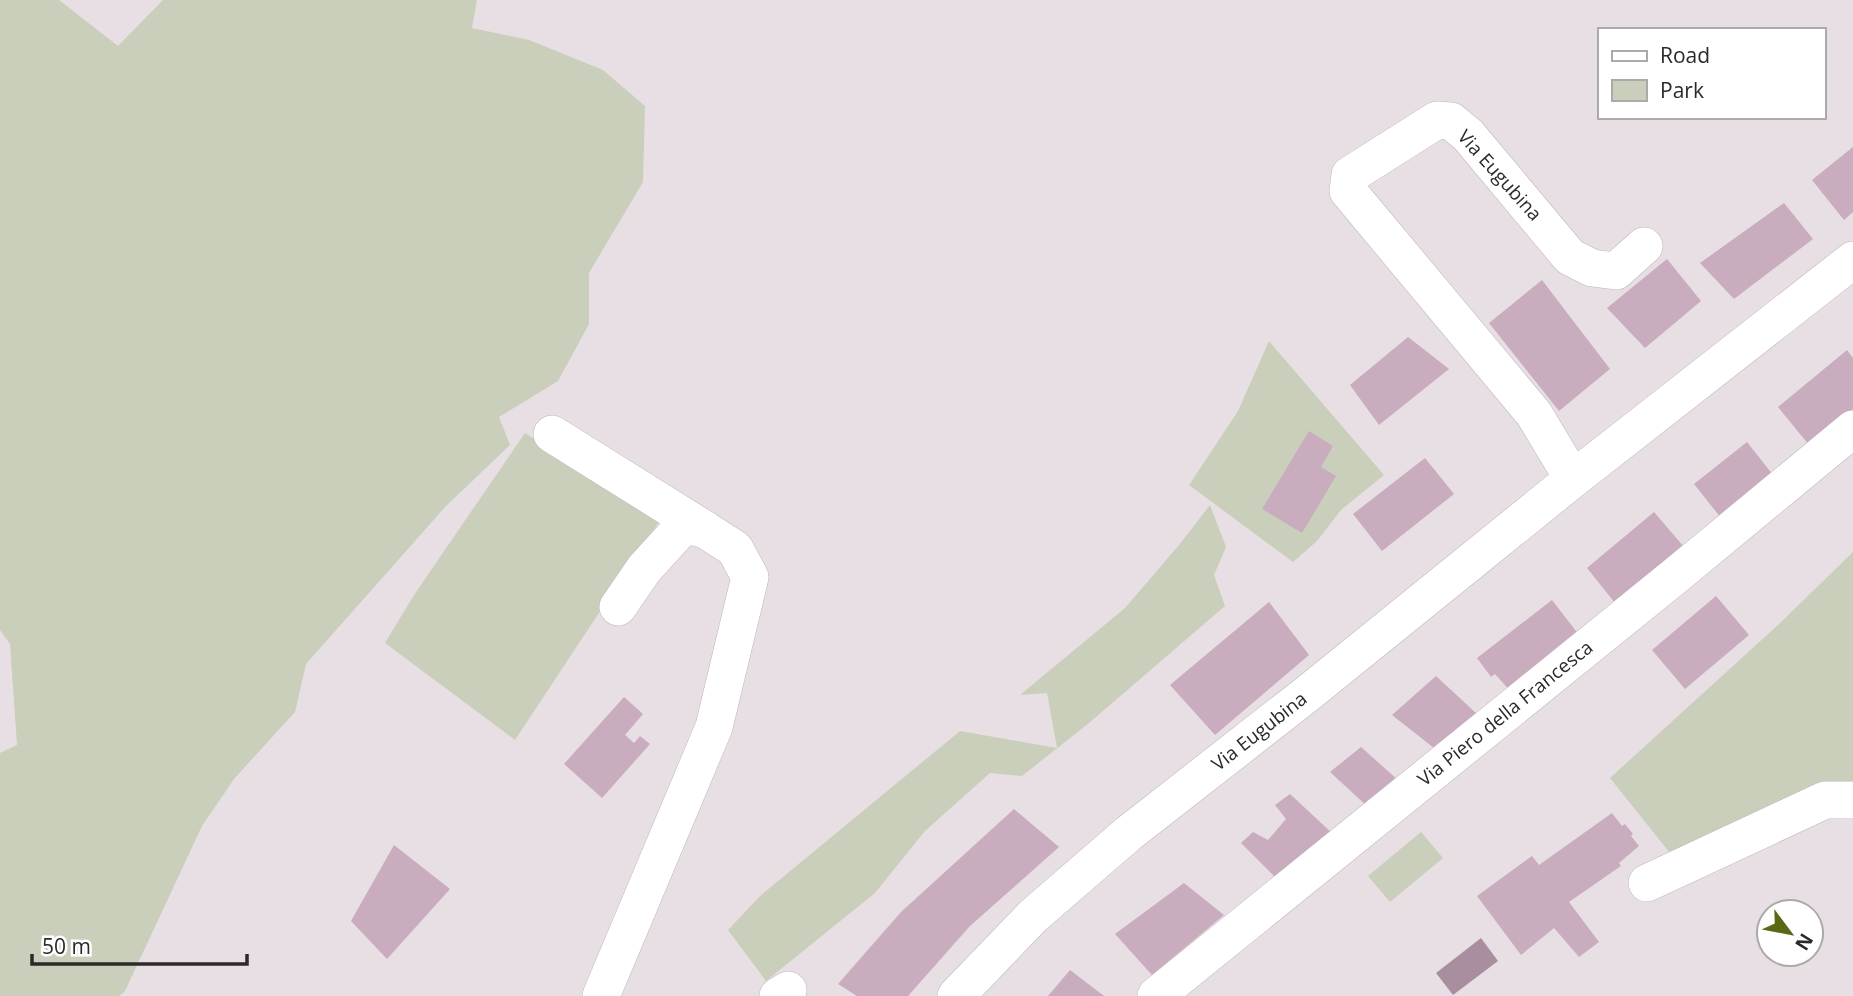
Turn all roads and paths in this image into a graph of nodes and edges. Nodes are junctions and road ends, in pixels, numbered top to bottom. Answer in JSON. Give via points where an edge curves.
{"nodes":[{"id":1,"x":1644,"y":246,"type":"dead end"},
{"id":2,"x":1853,"y":260,"type":"edge"},
{"id":3,"x":1853,"y":429,"type":"edge"},
{"id":4,"x":552,"y":434,"type":"dead end"},
{"id":5,"x":1573,"y":479,"type":"junction"},
{"id":6,"x":704,"y":528,"type":"junction"},
{"id":7,"x":618,"y":607,"type":"dead end"},
{"id":8,"x":1853,"y":800,"type":"edge"},
{"id":9,"x":1647,"y":883,"type":"dead end"},
{"id":10,"x":1033,"y":916,"type":"junction"},
{"id":11,"x":601,"y":996,"type":"edge"},
{"id":12,"x":956,"y":996,"type":"edge"},
{"id":13,"x":985,"y":996,"type":"edge"},
{"id":14,"x":1156,"y":996,"type":"edge"}],
"edges":[{"from":1,"to":5,"type":"street","name":"Via Eugubina","via":[[1616,271],[1592,268],[1570,257],[1468,135],[1451,121],[1437,120],[1350,175],[1348,191],[1534,414]]},
{"from":2,"to":5,"type":"street","name":"Via Eugubina"},
{"from":3,"to":14,"type":"street","name":"Via Piero della Francesca"},
{"from":4,"to":6,"type":"street"},
{"from":5,"to":10,"type":"street","name":"Via Eugubina","via":[[1129,833]]},
{"from":6,"to":7,"type":"street","via":[[684,525],[643,569]]},
{"from":6,"to":11,"type":"street","via":[[735,550],[750,577],[714,727]]},
{"from":8,"to":9,"type":"street","via":[[1825,800]]},
{"from":10,"to":12,"type":"street","name":"Via Eugubina"},
{"from":10,"to":13,"type":"street"}]}
